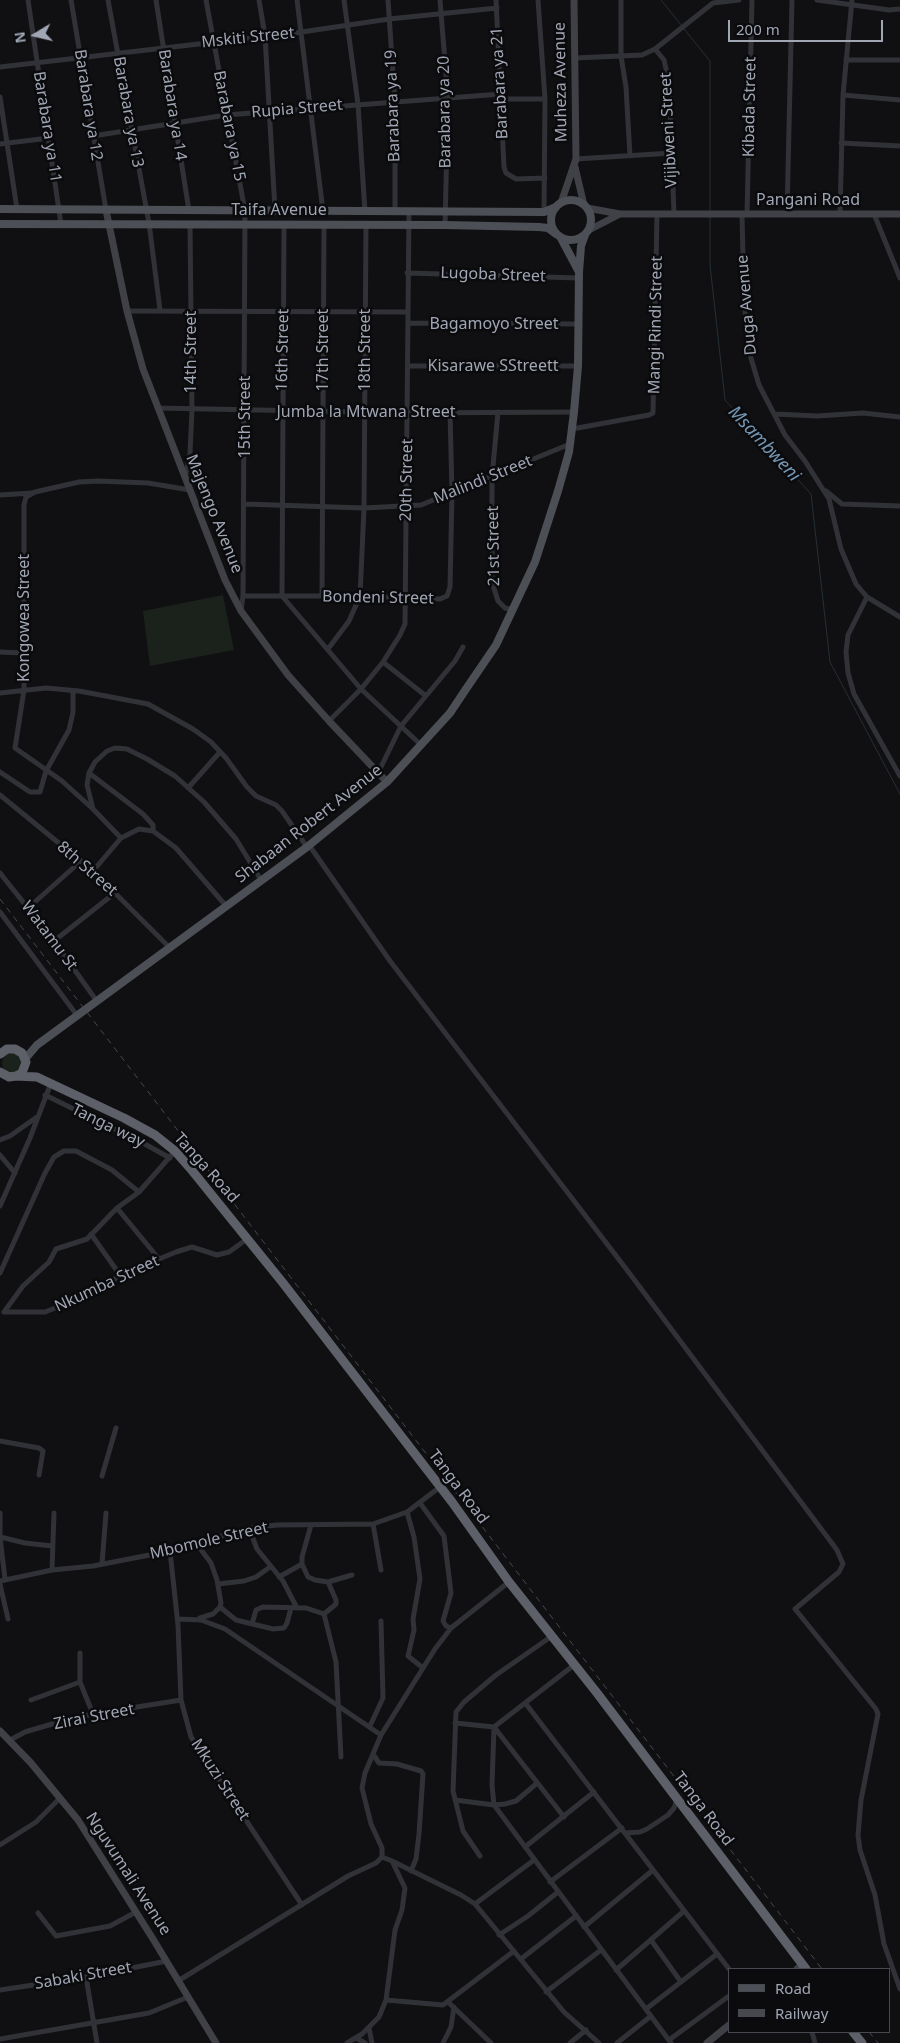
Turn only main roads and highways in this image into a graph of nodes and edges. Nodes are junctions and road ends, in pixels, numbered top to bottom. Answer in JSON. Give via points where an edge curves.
{"nodes":[{"id":1,"x":559,"y":205,"type":"junction"},
{"id":2,"x":0,"y":209,"type":"edge"},
{"id":3,"x":0,"y":224,"type":"edge"},
{"id":4,"x":587,"y":232,"type":"junction"},
{"id":5,"x":559,"y":236,"type":"junction"},
{"id":6,"x":579,"y":275,"type":"junction"},
{"id":7,"x":36,"y":1044,"type":"junction"},
{"id":8,"x":6,"y":1050,"type":"edge"},
{"id":9,"x":26,"y":1060,"type":"junction"},
{"id":10,"x":0,"y":1072,"type":"edge"},
{"id":11,"x":8,"y":1077,"type":"edge"},
{"id":12,"x":37,"y":1077,"type":"junction"},
{"id":13,"x":802,"y":1968,"type":"edge"}],
"edges":[{"from":1,"to":2,"type":"main road","name":"Taifa Avenue","via":[[544,212]]},
{"from":1,"to":4,"type":"main road","via":[[573,200],[586,206],[591,218]]},
{"from":1,"to":5,"type":"main road","via":[[552,223]]},
{"from":3,"to":5,"type":"main road","name":"Taifa Avenue","via":[[409,224],[539,227],[548,228]]},
{"from":4,"to":5,"type":"main road","via":[[574,240]]},
{"from":4,"to":6,"type":"main road","name":"Shabaan Robert Avenue","via":[[581,246]]},
{"from":5,"to":6,"type":"main road"},
{"from":6,"to":7,"type":"main road","name":"Shabaan Robert Avenue","via":[[580,324],[574,412],[570,444],[550,522],[496,645],[450,713],[387,782],[308,846]]},
{"from":7,"to":8,"type":"main road"},
{"from":7,"to":9,"type":"main road"},
{"from":8,"to":9,"type":"highway","via":[[22,1053]]},
{"from":9,"to":11,"type":"highway","via":[[22,1073]]},
{"from":9,"to":12,"type":"highway"},
{"from":10,"to":11,"type":"highway"},
{"from":11,"to":12,"type":"highway"},
{"from":12,"to":13,"type":"highway","name":"Tanga Road","via":[[155,1135],[247,1239],[440,1487]]}]}
